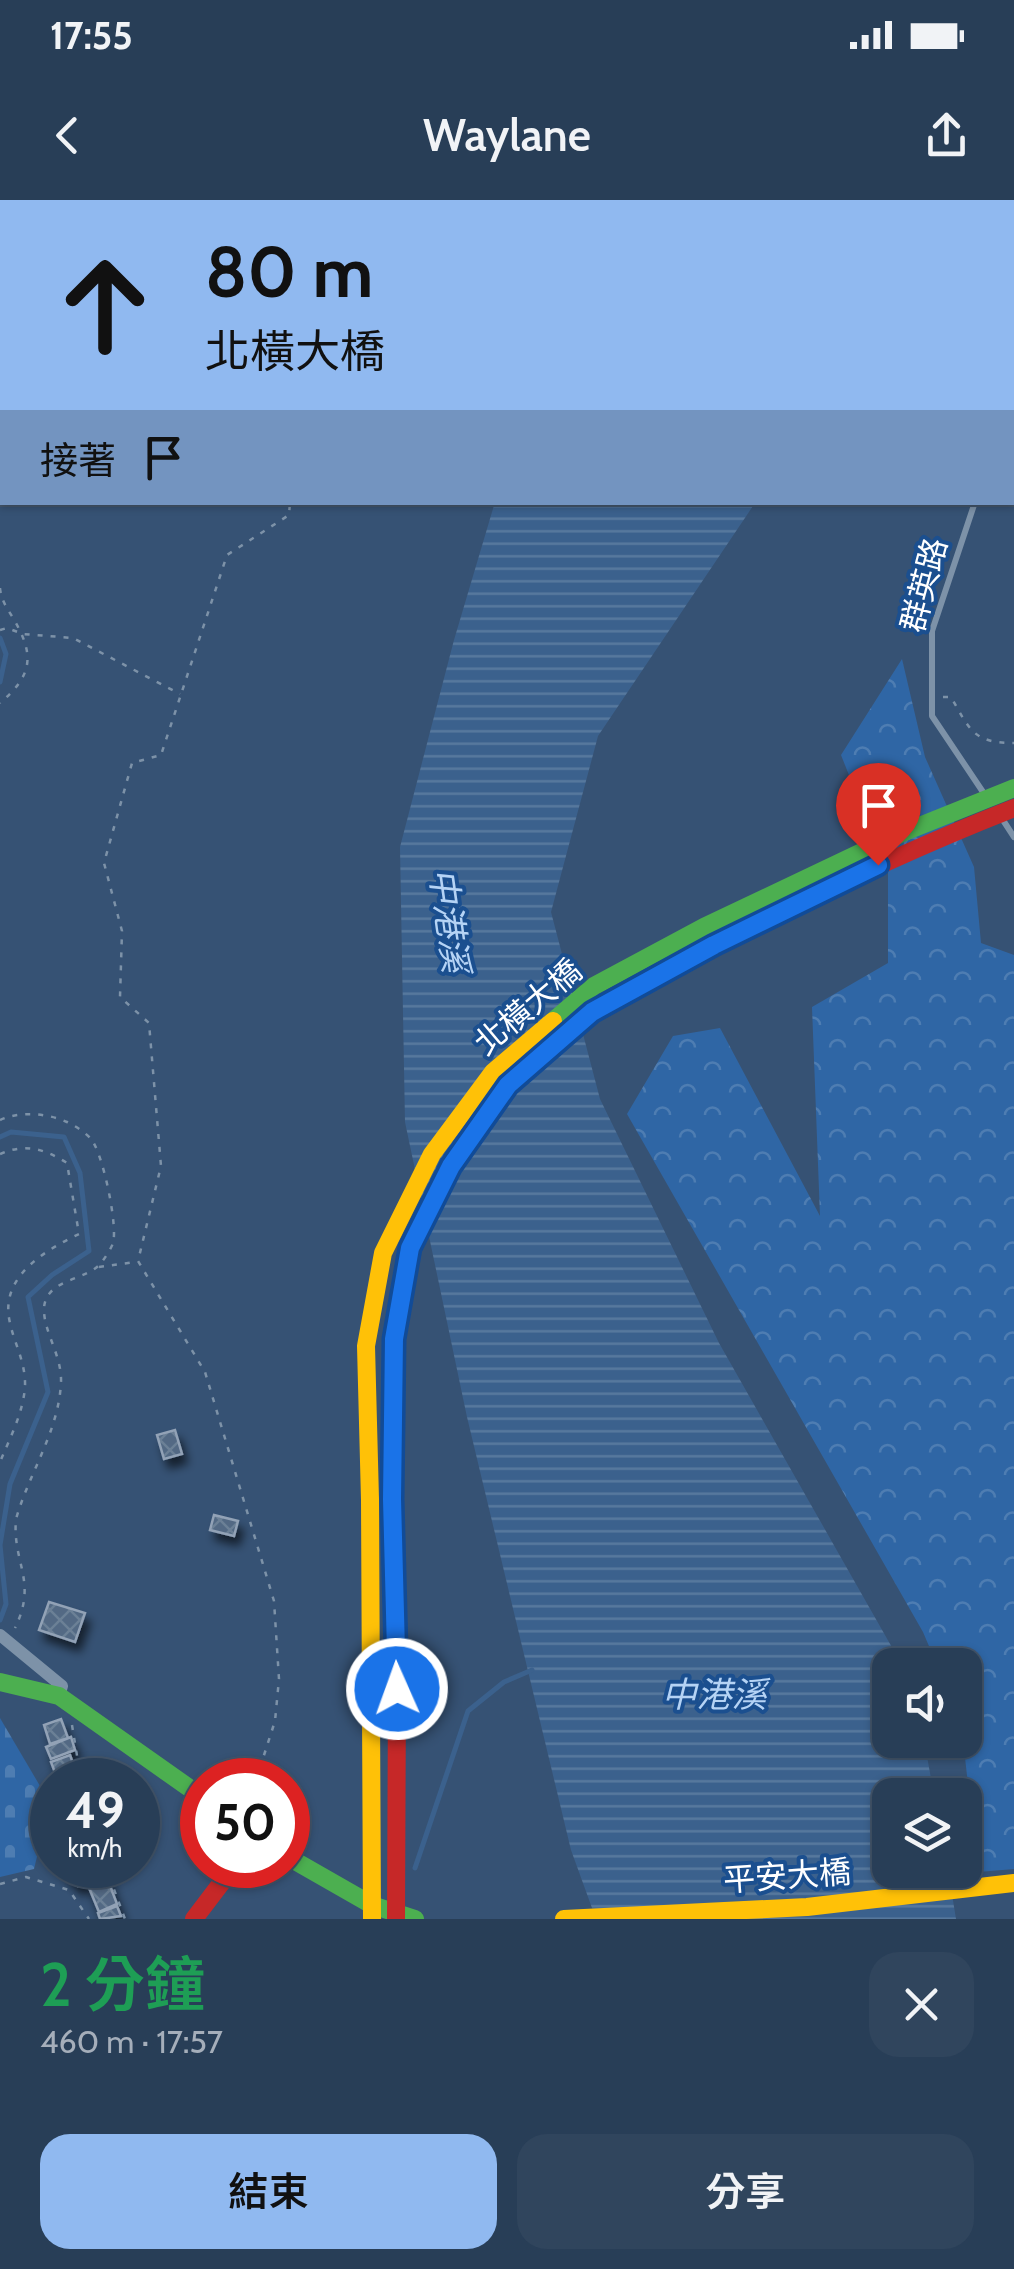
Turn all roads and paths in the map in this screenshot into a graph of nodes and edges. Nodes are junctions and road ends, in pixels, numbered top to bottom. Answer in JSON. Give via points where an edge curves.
{"nodes":[{"id":1,"x":290,"y":505,"type":"edge"},
{"id":2,"x":974,"y":505,"type":"edge"},
{"id":3,"x":0,"y":588,"type":"edge"},
{"id":4,"x":0,"y":630,"type":"edge"},
{"id":5,"x":23,"y":634,"type":"junction"},
{"id":6,"x":181,"y":694,"type":"junction"},
{"id":7,"x":932,"y":698,"type":"junction"},
{"id":8,"x":0,"y":703,"type":"edge"},
{"id":9,"x":1014,"y":743,"type":"edge"},
{"id":10,"x":1014,"y":788,"type":"edge"},
{"id":11,"x":1014,"y":808,"type":"edge"},
{"id":12,"x":1014,"y":837,"type":"edge"},
{"id":13,"x":0,"y":1120,"type":"edge"},
{"id":14,"x":0,"y":1154,"type":"edge"},
{"id":15,"x":138,"y":1262,"type":"junction"},
{"id":16,"x":99,"y":1266,"type":"junction"},
{"id":17,"x":0,"y":1462,"type":"edge"},
{"id":18,"x":3,"y":1638,"type":"edge"},
{"id":19,"x":0,"y":1682,"type":"edge"},
{"id":20,"x":64,"y":1700,"type":"junction"},
{"id":21,"x":76,"y":1758,"type":"edge"},
{"id":22,"x":263,"y":1758,"type":"edge"},
{"id":23,"x":180,"y":1782,"type":"edge"},
{"id":24,"x":310,"y":1871,"type":"edge"},
{"id":25,"x":1014,"y":1883,"type":"edge"},
{"id":26,"x":0,"y":1884,"type":"edge"},
{"id":27,"x":114,"y":1888,"type":"edge"},
{"id":28,"x":218,"y":1888,"type":"edge"},
{"id":29,"x":372,"y":1912,"type":"edge"},
{"id":30,"x":396,"y":1916,"type":"edge"},
{"id":31,"x":88,"y":1919,"type":"edge"},
{"id":32,"x":125,"y":1919,"type":"edge"},
{"id":33,"x":194,"y":1919,"type":"edge"},
{"id":34,"x":416,"y":1919,"type":"edge"},
{"id":35,"x":564,"y":1919,"type":"edge"}],
"edges":[{"from":1,"to":6,"type":"path","via":[[289,515],[227,556]]},
{"from":2,"to":7,"type":"lane","name":"群英路","via":[[932,631]]},
{"from":3,"to":5,"type":"path"},
{"from":4,"to":5,"type":"path"},
{"from":5,"to":6,"type":"path","via":[[73,638]]},
{"from":5,"to":8,"type":"path","via":[[30,660],[20,687]]},
{"from":6,"to":15,"type":"path","via":[[161,755],[132,763],[104,863],[122,931],[120,997],[149,1022],[161,1166]]},
{"from":7,"to":9,"type":"path","via":[[951,697],[970,728],[990,743]]},
{"from":7,"to":12,"type":"lane","name":"群英路","via":[[932,716]]},
{"from":10,"to":29,"type":"main road","name":"北橫大橋","bridge":true,"via":[[902,833],[594,986],[493,1072],[432,1154],[382,1253],[366,1346]]},
{"from":11,"to":30,"type":"main road","name":"北橫大橋","bridge":true,"via":[[911,849],[592,1012],[508,1085],[451,1166],[410,1248],[394,1339]]},
{"from":13,"to":16,"type":"path","via":[[49,1116],[93,1140],[114,1226],[113,1243]]},
{"from":14,"to":17,"type":"path","via":[[46,1150],[67,1163],[79,1234],[16,1276],[8,1312],[24,1390]]},
{"from":15,"to":16,"type":"path"},
{"from":15,"to":22,"type":"path","via":[[205,1372],[274,1600],[279,1680]]},
{"from":16,"to":18,"type":"path","via":[[64,1282],[44,1306],[61,1382],[50,1432],[16,1520],[24,1607]]},
{"from":18,"to":20,"type":"street","via":[[62,1686]]},
{"from":19,"to":20,"type":"main road"},
{"from":20,"to":21,"type":"path"},
{"from":20,"to":23,"type":"main road"},
{"from":24,"to":29,"type":"main road"},
{"from":25,"to":35,"type":"main road","name":"平安大橋","via":[[806,1906]]},
{"from":26,"to":31,"type":"path","via":[[26,1877],[69,1890]]},
{"from":27,"to":32,"type":"path"},
{"from":28,"to":33,"type":"main road"},
{"from":29,"to":30,"type":"main road"},
{"from":30,"to":34,"type":"main road"}]}
